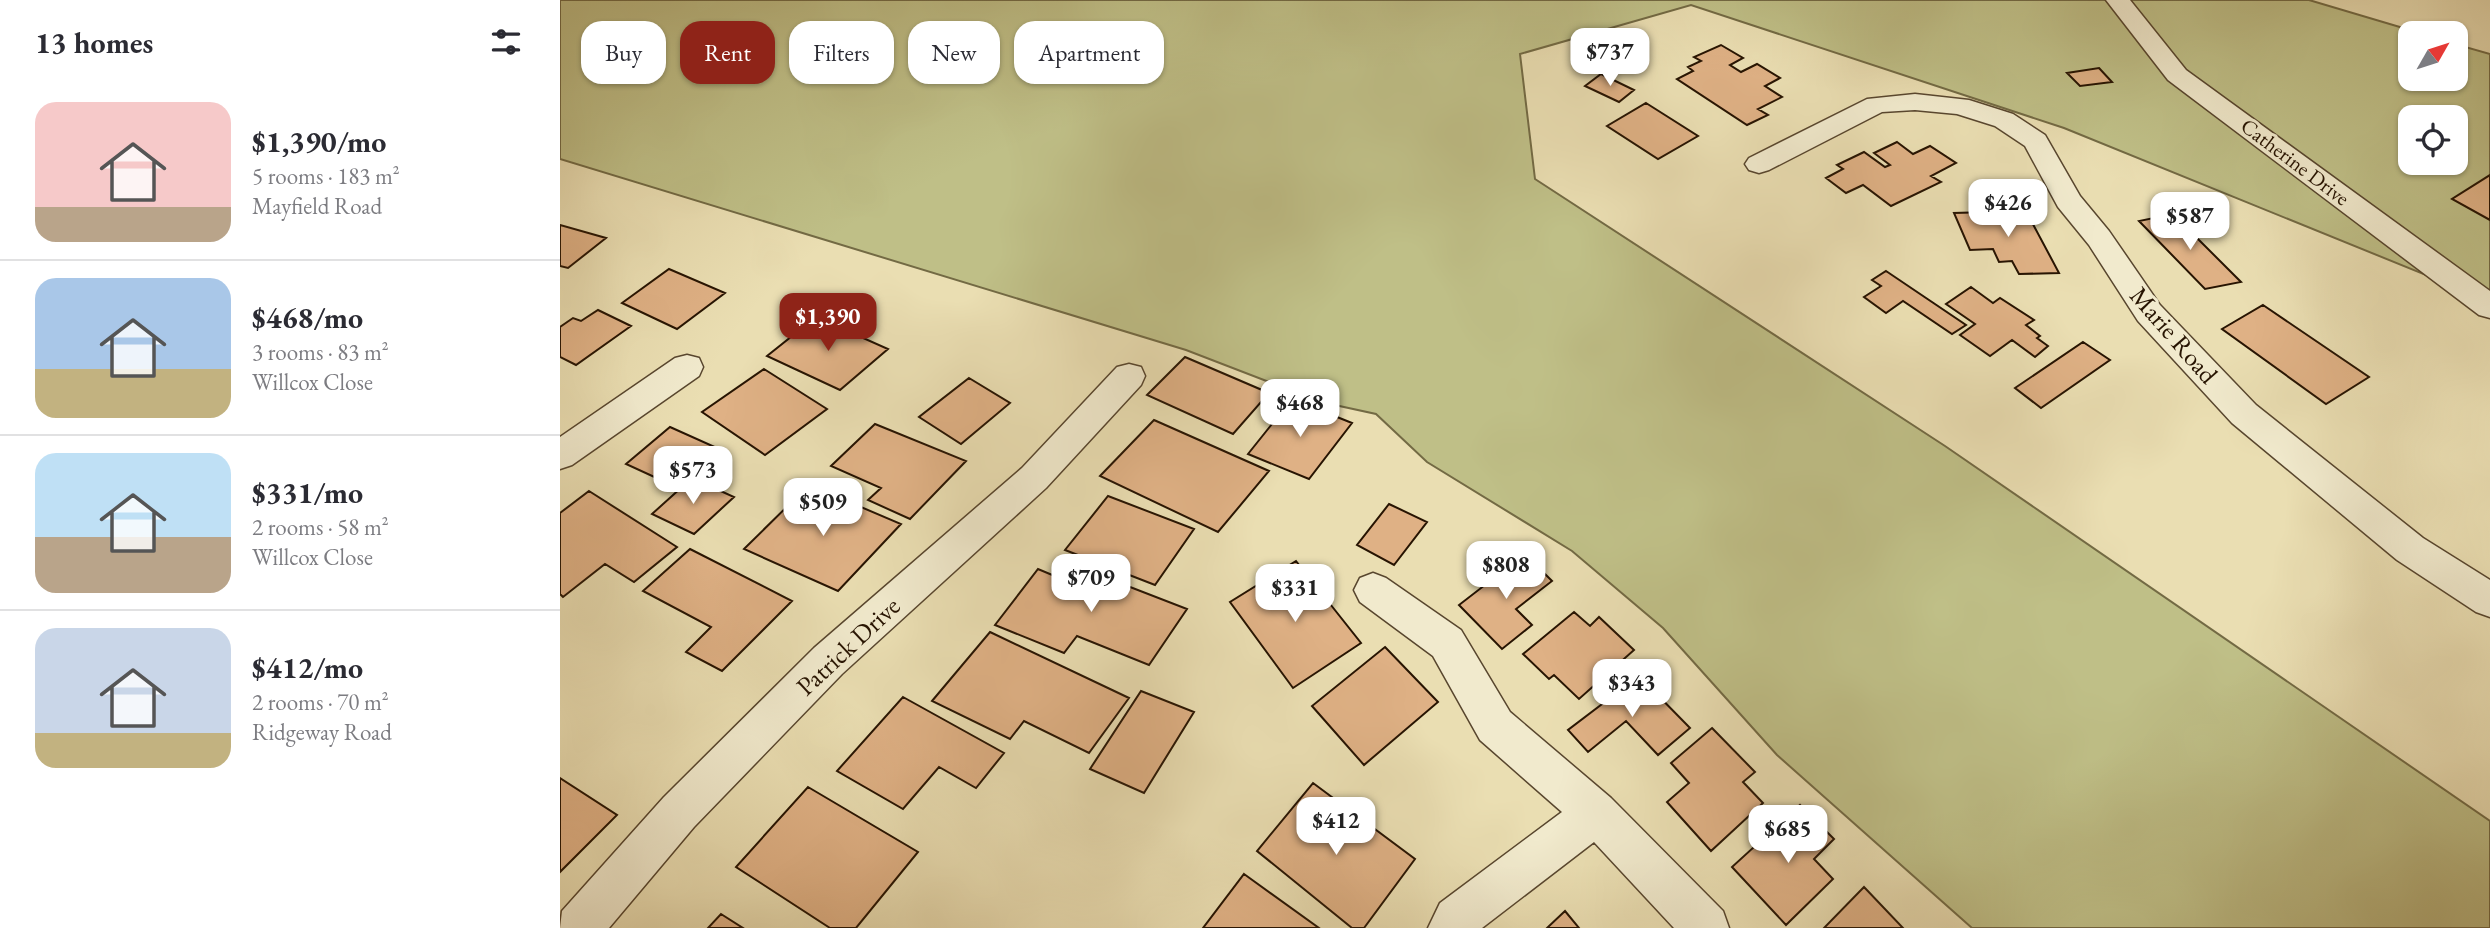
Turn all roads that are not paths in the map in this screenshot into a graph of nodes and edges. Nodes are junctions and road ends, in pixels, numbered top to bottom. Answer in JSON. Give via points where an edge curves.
{"nodes":[{"id":1,"x":2118,"y":0,"type":"edge"},
{"id":2,"x":1759,"y":164,"type":"dead end"},
{"id":3,"x":2490,"y":307,"type":"edge"},
{"id":4,"x":687,"y":367,"type":"dead end"},
{"id":5,"x":1129,"y":376,"type":"dead end"},
{"id":6,"x":560,"y":455,"type":"edge"},
{"id":7,"x":1373,"y":590,"type":"dead end"},
{"id":8,"x":2490,"y":600,"type":"edge"},
{"id":9,"x":1596,"y":813,"type":"junction"},
{"id":10,"x":579,"y":928,"type":"edge"},
{"id":11,"x":1451,"y":928,"type":"edge"},
{"id":12,"x":1706,"y":928,"type":"edge"}],
"edges":[{"from":1,"to":3,"type":"street","name":"Catherine Drive","via":[[2178,75]]},
{"from":2,"to":8,"type":"street","name":"Marie Road","via":[[1876,105],[1960,106],[2004,120],[2036,141],[2068,201],[2149,313],[2244,414],[2410,548]]},
{"from":4,"to":6,"type":"street"},
{"from":5,"to":10,"type":"street","name":"Patrick Drive","via":[[1034,478],[828,661],[679,813]]},
{"from":7,"to":9,"type":"street","via":[[1447,643],[1495,726]]},
{"from":9,"to":11,"type":"street","via":[[1456,919]]},
{"from":9,"to":12,"type":"street"}]}
